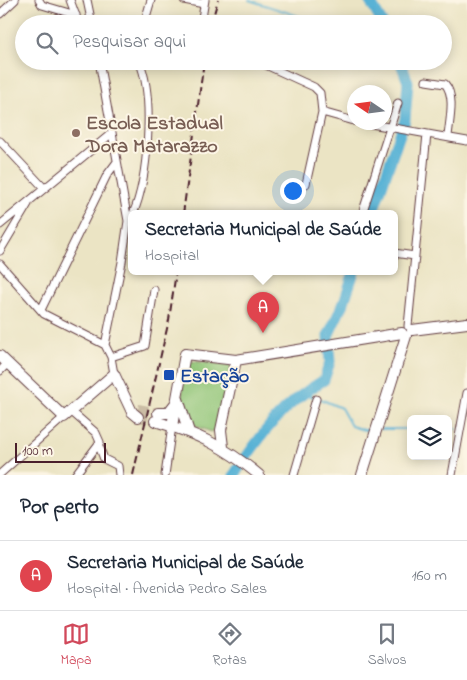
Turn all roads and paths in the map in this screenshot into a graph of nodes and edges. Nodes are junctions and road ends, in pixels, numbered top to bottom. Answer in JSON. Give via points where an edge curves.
{"nodes":[{"id":1,"x":15,"y":0,"type":"edge"},
{"id":2,"x":39,"y":0,"type":"edge"},
{"id":3,"x":70,"y":0,"type":"edge"},
{"id":4,"x":87,"y":0,"type":"edge"},
{"id":5,"x":151,"y":0,"type":"edge"},
{"id":6,"x":184,"y":0,"type":"edge"},
{"id":7,"x":205,"y":2,"type":"edge"},
{"id":8,"x":0,"y":14,"type":"edge"},
{"id":9,"x":76,"y":14,"type":"joint"},
{"id":10,"x":90,"y":15,"type":"edge"},
{"id":11,"x":147,"y":15,"type":"edge"},
{"id":12,"x":203,"y":15,"type":"edge"},
{"id":13,"x":101,"y":70,"type":"edge"},
{"id":14,"x":142,"y":70,"type":"edge"},
{"id":15,"x":276,"y":70,"type":"edge"},
{"id":16,"x":426,"y":81,"type":"dead end"},
{"id":17,"x":398,"y":102,"type":"dead end"},
{"id":18,"x":322,"y":112,"type":"junction"},
{"id":19,"x":347,"y":119,"type":"edge"},
{"id":20,"x":392,"y":129,"type":"joint"},
{"id":21,"x":392,"y":130,"type":"edge"},
{"id":22,"x":112,"y":133,"type":"junction"},
{"id":23,"x":427,"y":134,"type":"junction"},
{"id":24,"x":448,"y":137,"type":"junction"},
{"id":25,"x":0,"y":141,"type":"edge"},
{"id":26,"x":467,"y":141,"type":"edge"},
{"id":27,"x":116,"y":163,"type":"junction"},
{"id":28,"x":306,"y":184,"type":"dead end"},
{"id":29,"x":44,"y":188,"type":"junction"},
{"id":30,"x":29,"y":201,"type":"junction"},
{"id":31,"x":129,"y":210,"type":"edge"},
{"id":32,"x":133,"y":210,"type":"edge"},
{"id":33,"x":363,"y":210,"type":"edge"},
{"id":34,"x":0,"y":224,"type":"edge"},
{"id":35,"x":128,"y":233,"type":"edge"},
{"id":36,"x":0,"y":252,"type":"edge"},
{"id":37,"x":398,"y":254,"type":"edge"},
{"id":38,"x":415,"y":256,"type":"junction"},
{"id":39,"x":0,"y":264,"type":"edge"},
{"id":40,"x":154,"y":290,"type":"dead end"},
{"id":41,"x":41,"y":310,"type":"junction"},
{"id":42,"x":467,"y":323,"type":"edge"},
{"id":43,"x":407,"y":331,"type":"junction"},
{"id":44,"x":105,"y":345,"type":"junction"},
{"id":45,"x":111,"y":357,"type":"junction"},
{"id":46,"x":236,"y":360,"type":"junction"},
{"id":47,"x":3,"y":363,"type":"edge"},
{"id":48,"x":114,"y":374,"type":"junction"},
{"id":49,"x":467,"y":393,"type":"edge"},
{"id":50,"x":177,"y":398,"type":"junction"},
{"id":51,"x":316,"y":399,"type":"dead end"},
{"id":52,"x":135,"y":410,"type":"dead end"},
{"id":53,"x":68,"y":414,"type":"junction"},
{"id":54,"x":172,"y":426,"type":"junction"},
{"id":55,"x":221,"y":430,"type":"junction"},
{"id":56,"x":190,"y":432,"type":"junction"},
{"id":57,"x":206,"y":439,"type":"junction"},
{"id":58,"x":99,"y":446,"type":"junction"},
{"id":59,"x":227,"y":450,"type":"junction"},
{"id":60,"x":3,"y":473,"type":"edge"},
{"id":61,"x":454,"y":474,"type":"edge"},
{"id":62,"x":76,"y":475,"type":"edge"},
{"id":63,"x":119,"y":475,"type":"edge"},
{"id":64,"x":166,"y":475,"type":"edge"},
{"id":65,"x":259,"y":475,"type":"edge"},
{"id":66,"x":294,"y":475,"type":"edge"},
{"id":67,"x":362,"y":475,"type":"edge"}],
"edges":[{"from":1,"to":8,"type":"street"},
{"from":2,"to":9,"type":"street","via":[[42,5]]},
{"from":3,"to":9,"type":"street"},
{"from":4,"to":10,"type":"street"},
{"from":5,"to":11,"type":"street"},
{"from":6,"to":7,"type":"street"},
{"from":7,"to":12,"type":"street"},
{"from":13,"to":22,"type":"street"},
{"from":14,"to":32,"type":"street","via":[[148,89],[148,128],[144,168]]},
{"from":15,"to":18,"type":"street","via":[[318,90],[322,98]]},
{"from":16,"to":24,"type":"street","via":[[445,84],[448,88]]},
{"from":17,"to":20,"type":"street"},
{"from":18,"to":19,"type":"street"},
{"from":18,"to":28,"type":"street"},
{"from":20,"to":23,"type":"street"},
{"from":21,"to":33,"type":"street"},
{"from":22,"to":27,"type":"street"},
{"from":22,"to":29,"type":"street"},
{"from":23,"to":24,"type":"street"},
{"from":23,"to":38,"type":"street"},
{"from":24,"to":26,"type":"street"},
{"from":25,"to":29,"type":"street"},
{"from":27,"to":31,"type":"street"},
{"from":27,"to":41,"type":"street","via":[[106,175]]},
{"from":29,"to":30,"type":"street"},
{"from":30,"to":34,"type":"street"},
{"from":30,"to":36,"type":"street"},
{"from":35,"to":44,"type":"street"},
{"from":37,"to":38,"type":"street"},
{"from":38,"to":43,"type":"street"},
{"from":39,"to":41,"type":"street"},
{"from":40,"to":45,"type":"street","via":[[145,346]]},
{"from":41,"to":44,"type":"street"},
{"from":42,"to":43,"type":"street"},
{"from":43,"to":46,"type":"street"},
{"from":43,"to":67,"type":"street"},
{"from":44,"to":45,"type":"street"},
{"from":45,"to":48,"type":"street"},
{"from":46,"to":50,"type":"street","via":[[184,354]]},
{"from":46,"to":55,"type":"street"},
{"from":47,"to":53,"type":"street"},
{"from":48,"to":52,"type":"street"},
{"from":48,"to":53,"type":"street"},
{"from":49,"to":61,"type":"street"},
{"from":50,"to":54,"type":"street"},
{"from":50,"to":54,"type":"street","via":[[171,411],[157,417]]},
{"from":50,"to":56,"type":"street"},
{"from":51,"to":66,"type":"street"},
{"from":53,"to":58,"type":"street","via":[[98,435]]},
{"from":53,"to":60,"type":"street"},
{"from":54,"to":56,"type":"street"},
{"from":54,"to":64,"type":"street"},
{"from":55,"to":57,"type":"street"},
{"from":55,"to":59,"type":"street"},
{"from":56,"to":57,"type":"street"},
{"from":57,"to":59,"type":"street"},
{"from":58,"to":62,"type":"street"},
{"from":58,"to":63,"type":"street","via":[[104,459],[118,466]]},
{"from":59,"to":65,"type":"street"}]}
